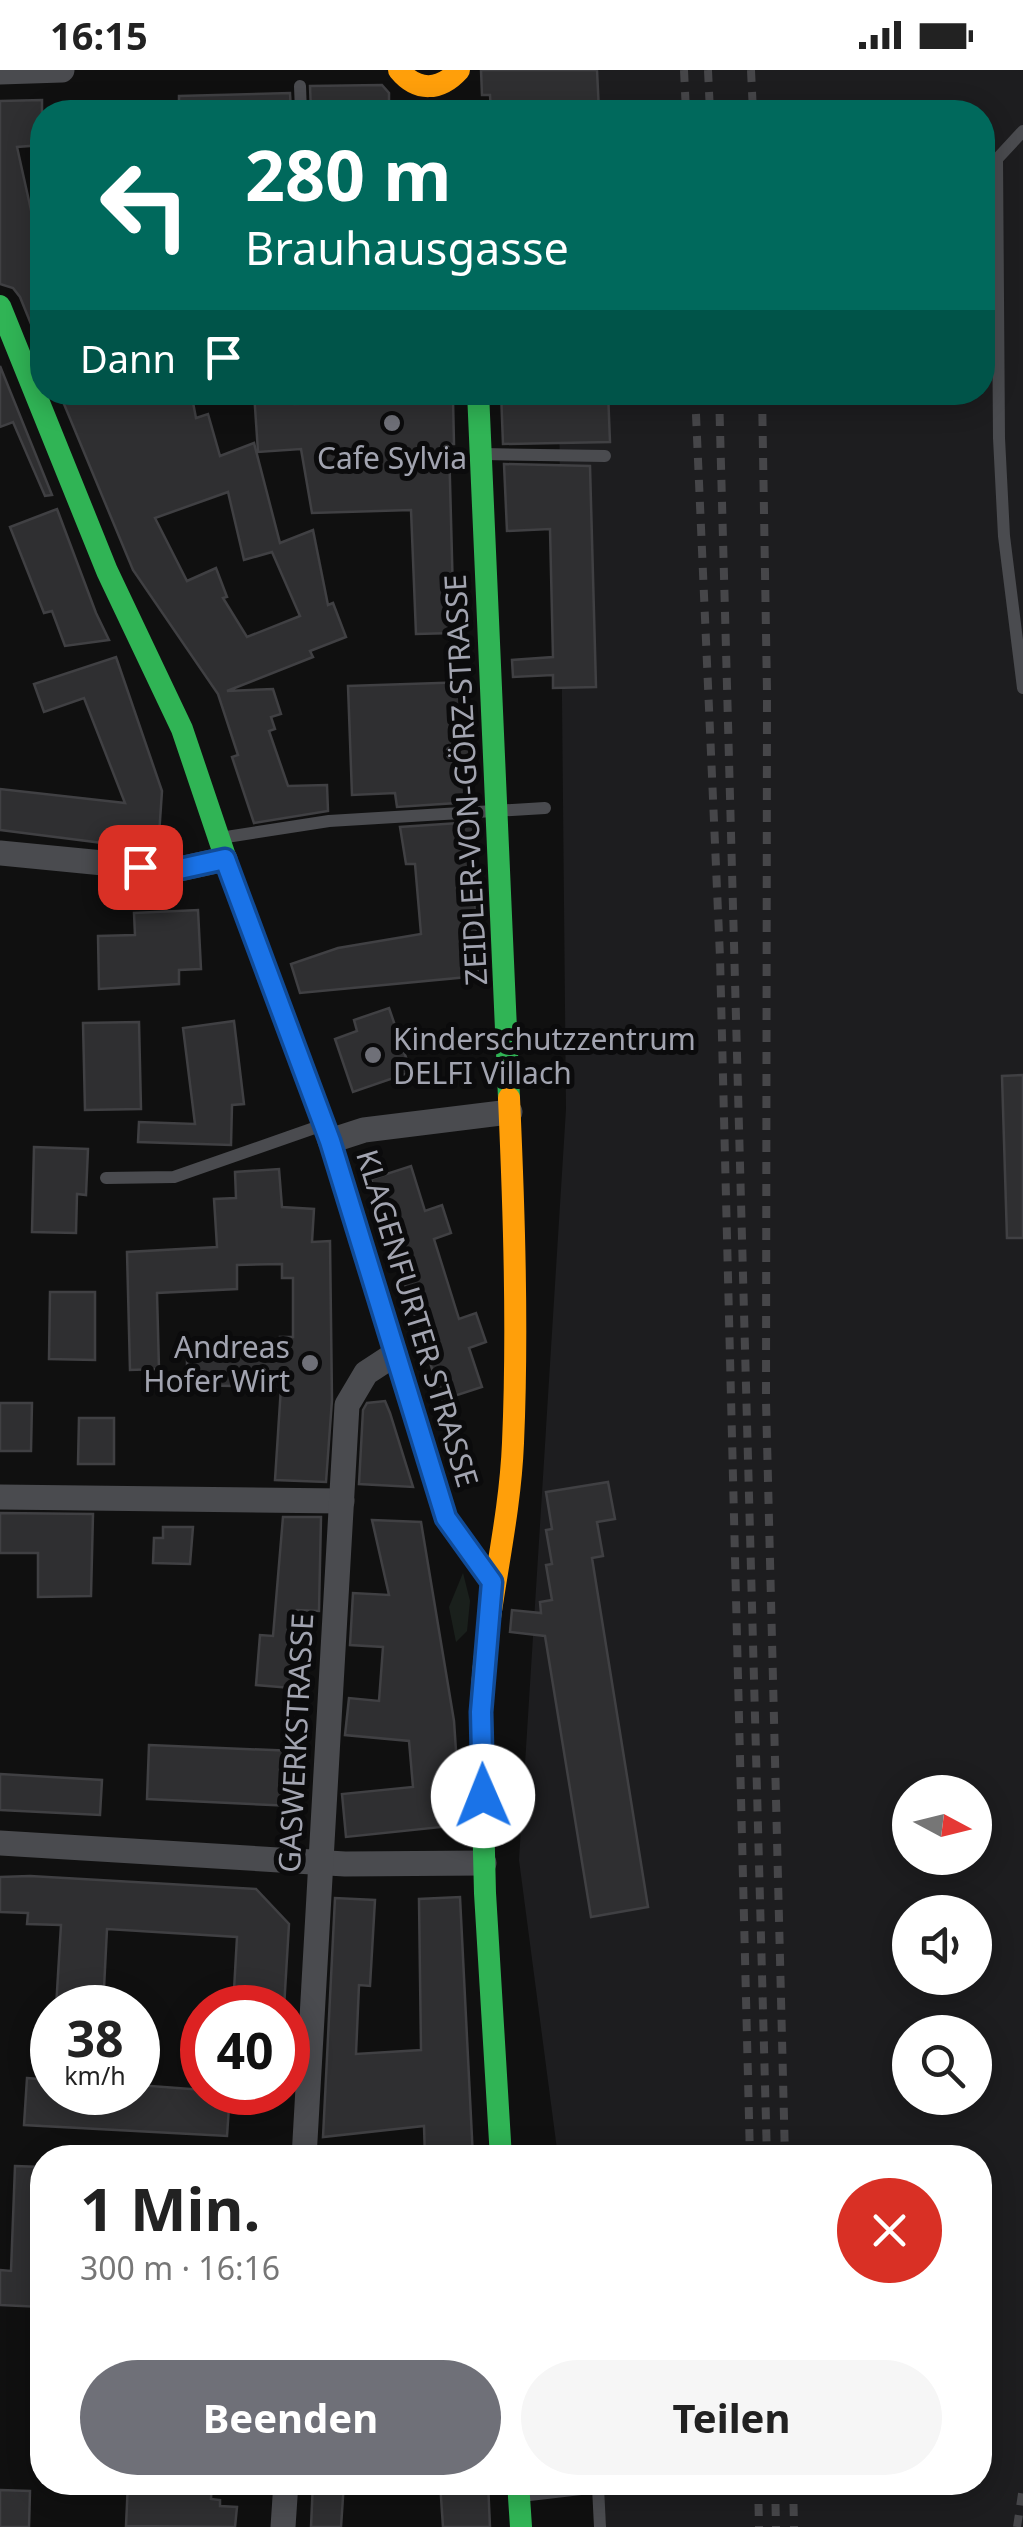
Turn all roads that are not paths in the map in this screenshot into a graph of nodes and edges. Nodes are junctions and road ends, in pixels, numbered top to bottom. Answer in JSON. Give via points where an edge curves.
{"nodes":[{"id":1,"x":62,"y":70,"type":"edge"},
{"id":2,"x":0,"y":72,"type":"edge"},
{"id":3,"x":407,"y":78,"type":"edge"},
{"id":4,"x":456,"y":83,"type":"edge"},
{"id":5,"x":300,"y":86,"type":"dead end"},
{"id":6,"x":301,"y":100,"type":"edge"},
{"id":7,"x":1023,"y":131,"type":"edge"},
{"id":8,"x":0,"y":306,"type":"edge"},
{"id":9,"x":30,"y":381,"type":"edge"},
{"id":10,"x":40,"y":405,"type":"edge"},
{"id":11,"x":479,"y":405,"type":"edge"},
{"id":12,"x":481,"y":454,"type":"junction"},
{"id":13,"x":605,"y":456,"type":"dead end"},
{"id":14,"x":1023,"y":688,"type":"edge"},
{"id":15,"x":545,"y":808,"type":"dead end"},
{"id":16,"x":497,"y":811,"type":"junction"},
{"id":17,"x":222,"y":848,"type":"junction"},
{"id":18,"x":0,"y":853,"type":"edge"},
{"id":19,"x":510,"y":1112,"type":"junction"},
{"id":20,"x":327,"y":1133,"type":"junction"},
{"id":21,"x":106,"y":1178,"type":"dead end"},
{"id":22,"x":395,"y":1354,"type":"junction"},
{"id":23,"x":0,"y":1497,"type":"edge"},
{"id":24,"x":342,"y":1501,"type":"junction"},
{"id":25,"x":492,"y":1582,"type":"junction"},
{"id":26,"x":0,"y":1842,"type":"edge"},
{"id":27,"x":320,"y":1862,"type":"junction"},
{"id":28,"x":484,"y":1863,"type":"junction"},
{"id":29,"x":305,"y":2145,"type":"edge"},
{"id":30,"x":500,"y":2145,"type":"edge"},
{"id":31,"x":285,"y":2495,"type":"edge"},
{"id":32,"x":519,"y":2495,"type":"edge"},
{"id":33,"x":598,"y":2495,"type":"edge"},
{"id":34,"x":284,"y":2527,"type":"edge"},
{"id":35,"x":520,"y":2527,"type":"edge"},
{"id":36,"x":600,"y":2527,"type":"edge"}],
"edges":[{"from":1,"to":2,"type":"street"},
{"from":3,"to":4,"type":"street","via":[[429,88]]},
{"from":5,"to":6,"type":"lane"},
{"from":7,"to":14,"type":"lane","via":[[997,159],[999,438]]},
{"from":8,"to":9,"type":"street","name":"KLAGENFURTER STRASSE"},
{"from":10,"to":17,"type":"street","name":"KLAGENFURTER STRASSE","via":[[106,571],[182,730]]},
{"from":11,"to":12,"type":"street","name":"ZEIDLER-VON-GÖRZ-STRASSE"},
{"from":12,"to":13,"type":"lane"},
{"from":12,"to":16,"type":"street","name":"ZEIDLER-VON-GÖRZ-STRASSE"},
{"from":15,"to":16,"type":"lane"},
{"from":16,"to":17,"type":"lane","via":[[329,820]]},
{"from":16,"to":19,"type":"street","name":"ZEIDLER-VON-GÖRZ-STRASSE"},
{"from":17,"to":18,"type":"street","via":[[175,870]]},
{"from":17,"to":20,"type":"street","name":"KLAGENFURTER STRASSE"},
{"from":19,"to":20,"type":"street","name":"KLAGENFURTER STRASSE"},
{"from":19,"to":25,"type":"street","name":"ZEIDLER-VON-GÖRZ-STRASSE","via":[[513,1443]]},
{"from":20,"to":21,"type":"lane","via":[[174,1177]]},
{"from":20,"to":22,"type":"street","name":"KLAGENFURTER STRASSE"},
{"from":22,"to":24,"type":"street","name":"GASWERKSTRASSE","via":[[366,1373],[347,1406]]},
{"from":22,"to":25,"type":"street","name":"KLAGENFURTER STRASSE","via":[[446,1518]]},
{"from":23,"to":24,"type":"street"},
{"from":24,"to":27,"type":"street","name":"GASWERKSTRASSE"},
{"from":25,"to":28,"type":"street","via":[[481,1712]]},
{"from":26,"to":27,"type":"street"},
{"from":27,"to":28,"type":"street"},
{"from":27,"to":29,"type":"street","name":"GASWERKSTRASSE"},
{"from":28,"to":30,"type":"street"},
{"from":31,"to":34,"type":"street"},
{"from":32,"to":35,"type":"street"},
{"from":33,"to":36,"type":"lane"}]}
